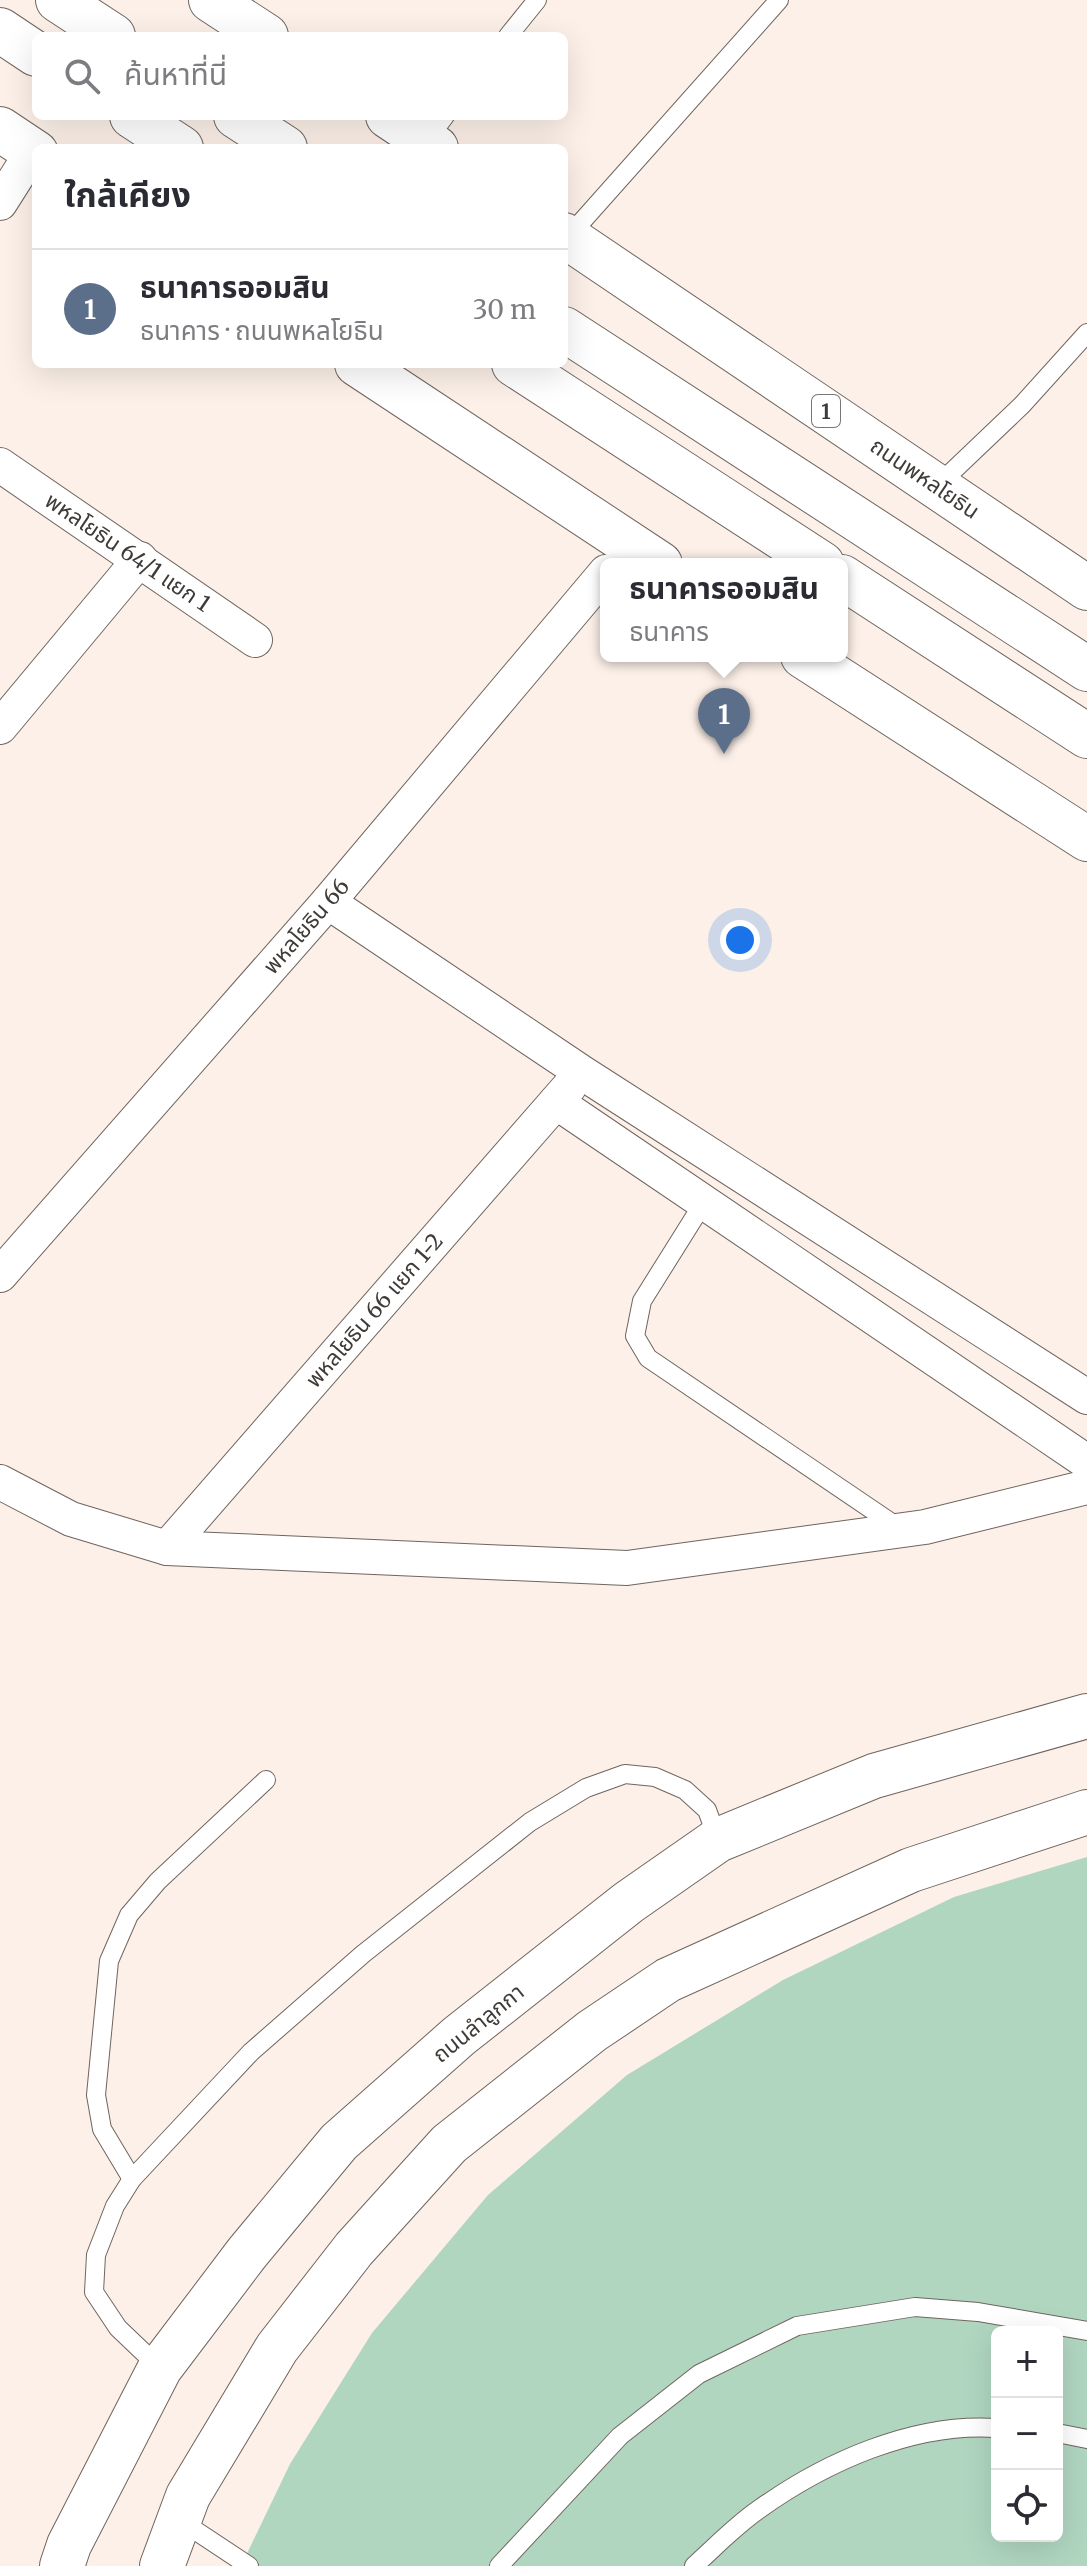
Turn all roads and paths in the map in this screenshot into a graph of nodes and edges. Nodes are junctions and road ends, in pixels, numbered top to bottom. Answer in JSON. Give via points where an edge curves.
{"nodes":[{"id":1,"x":58,"y":0,"type":"edge"},
{"id":2,"x":211,"y":0,"type":"edge"},
{"id":3,"x":537,"y":0,"type":"edge"},
{"id":4,"x":779,"y":0,"type":"edge"},
{"id":5,"x":0,"y":30,"type":"edge"},
{"id":6,"x":107,"y":32,"type":"edge"},
{"id":7,"x":260,"y":32,"type":"edge"},
{"id":8,"x":511,"y":32,"type":"edge"},
{"id":9,"x":32,"y":51,"type":"edge"},
{"id":10,"x":138,"y":120,"type":"edge"},
{"id":11,"x":242,"y":120,"type":"edge"},
{"id":12,"x":398,"y":120,"type":"edge"},
{"id":13,"x":436,"y":135,"type":"edge"},
{"id":14,"x":23,"y":144,"type":"edge"},
{"id":15,"x":175,"y":144,"type":"edge"},
{"id":16,"x":279,"y":144,"type":"edge"},
{"id":17,"x":0,"y":203,"type":"edge"},
{"id":18,"x":568,"y":234,"type":"edge"},
{"id":19,"x":568,"y":237,"type":"edge"},
{"id":20,"x":568,"y":332,"type":"edge"},
{"id":21,"x":1087,"y":333,"type":"edge"},
{"id":22,"x":362,"y":368,"type":"edge"},
{"id":23,"x":520,"y":368,"type":"edge"},
{"id":24,"x":0,"y":465,"type":"edge"},
{"id":25,"x":937,"y":486,"type":"junction"},
{"id":26,"x":623,"y":558,"type":"edge"},
{"id":27,"x":813,"y":558,"type":"edge"},
{"id":28,"x":140,"y":559,"type":"junction"},
{"id":29,"x":848,"y":581,"type":"edge"},
{"id":30,"x":1087,"y":588,"type":"edge"},
{"id":31,"x":600,"y":592,"type":"edge"},
{"id":32,"x":255,"y":640,"type":"dead end"},
{"id":33,"x":812,"y":662,"type":"edge"},
{"id":34,"x":1087,"y":669,"type":"edge"},
{"id":35,"x":0,"y":727,"type":"edge"},
{"id":36,"x":1087,"y":736,"type":"edge"},
{"id":37,"x":1087,"y":839,"type":"edge"},
{"id":38,"x":328,"y":902,"type":"junction"},
{"id":39,"x":581,"y":1072,"type":"junction"},
{"id":40,"x":556,"y":1102,"type":"junction"},
{"id":41,"x":704,"y":1202,"type":"junction"},
{"id":42,"x":0,"y":1275,"type":"edge"},
{"id":43,"x":1087,"y":1397,"type":"edge"},
{"id":44,"x":1087,"y":1462,"type":"edge"},
{"id":45,"x":0,"y":1482,"type":"edge"},
{"id":46,"x":1087,"y":1487,"type":"edge"},
{"id":47,"x":902,"y":1530,"type":"junction"},
{"id":48,"x":167,"y":1548,"type":"junction"},
{"id":49,"x":1087,"y":1716,"type":"edge"},
{"id":50,"x":266,"y":1780,"type":"dead end"},
{"id":51,"x":1087,"y":1812,"type":"edge"},
{"id":52,"x":718,"y":1840,"type":"junction"},
{"id":53,"x":132,"y":2179,"type":"junction"},
{"id":54,"x":1087,"y":2331,"type":"edge"},
{"id":55,"x":160,"y":2368,"type":"junction"},
{"id":56,"x":991,"y":2428,"type":"edge"},
{"id":57,"x":1063,"y":2434,"type":"edge"},
{"id":58,"x":1087,"y":2439,"type":"edge"},
{"id":59,"x":178,"y":2519,"type":"junction"},
{"id":60,"x":62,"y":2566,"type":"edge"},
{"id":61,"x":162,"y":2566,"type":"edge"},
{"id":62,"x":249,"y":2566,"type":"edge"},
{"id":63,"x":499,"y":2566,"type":"edge"},
{"id":64,"x":694,"y":2566,"type":"edge"}],
"edges":[{"from":1,"to":6,"type":"main road"},
{"from":2,"to":7,"type":"main road"},
{"from":3,"to":8,"type":"lane"},
{"from":4,"to":18,"type":"lane"},
{"from":5,"to":9,"type":"main road"},
{"from":10,"to":15,"type":"main road"},
{"from":11,"to":16,"type":"main road"},
{"from":12,"to":13,"type":"main road"},
{"from":14,"to":17,"type":"street"},
{"from":19,"to":25,"type":"main road","name":"ถนนพหลโยธิน","number":"1"},
{"from":20,"to":34,"type":"main road"},
{"from":21,"to":25,"type":"lane"},
{"from":22,"to":26,"type":"main road"},
{"from":23,"to":27,"type":"main road"},
{"from":24,"to":28,"type":"street","name":"พหลโยธิน 64/1 แยก 1"},
{"from":25,"to":30,"type":"main road","name":"ถนนพหลโยธิน","number":"1"},
{"from":28,"to":32,"type":"street","name":"พหลโยธิน 64/1 แยก 1"},
{"from":28,"to":35,"type":"street"},
{"from":29,"to":36,"type":"main road"},
{"from":31,"to":38,"type":"street","name":"พหลโยธิน 66"},
{"from":33,"to":37,"type":"main road"},
{"from":38,"to":39,"type":"street"},
{"from":38,"to":42,"type":"street","name":"พหลโยธิน 66"},
{"from":39,"to":40,"type":"street","name":"พหลโยธิน 66 แยก 1-2"},
{"from":39,"to":43,"type":"street"},
{"from":40,"to":41,"type":"street"},
{"from":40,"to":48,"type":"street","name":"พหลโยธิน 66 แยก 1-2"},
{"from":41,"to":44,"type":"street"},
{"from":41,"to":47,"type":"lane","via":[[642,1301],[635,1336],[641,1347],[648,1358]]},
{"from":45,"to":48,"type":"street","via":[[71,1519]]},
{"from":46,"to":47,"type":"street"},
{"from":47,"to":48,"type":"street","via":[[627,1568]]},
{"from":49,"to":52,"type":"main road","name":"ถนนลำลูกกา","via":[[874,1776]]},
{"from":50,"to":53,"type":"lane","via":[[158,1881],[129,1915],[109,1961],[96,2095],[102,2129]]},
{"from":51,"to":59,"type":"main road","via":[[911,1870],[668,1980],[592,2031],[449,2144],[354,2249],[277,2348]]},
{"from":52,"to":53,"type":"lane","via":[[707,1810],[685,1790],[655,1777],[625,1774],[586,1788],[530,1822],[363,1954],[251,2052]]},
{"from":52,"to":55,"type":"main road","name":"ถนนลำลูกกา","via":[[629,1902],[459,2036],[339,2142]]},
{"from":53,"to":55,"type":"lane","via":[[96,2255],[94,2292],[118,2328]]},
{"from":54,"to":63,"type":"lane","via":[[915,2307],[797,2326],[699,2374],[620,2436]]},
{"from":55,"to":60,"type":"main road","name":"ถนนลำลูกกา"},
{"from":56,"to":64,"type":"lane","via":[[963,2426],[907,2438],[824,2469],[757,2510]]},
{"from":57,"to":58,"type":"lane"},
{"from":59,"to":61,"type":"main road"},
{"from":59,"to":62,"type":"lane"}]}
